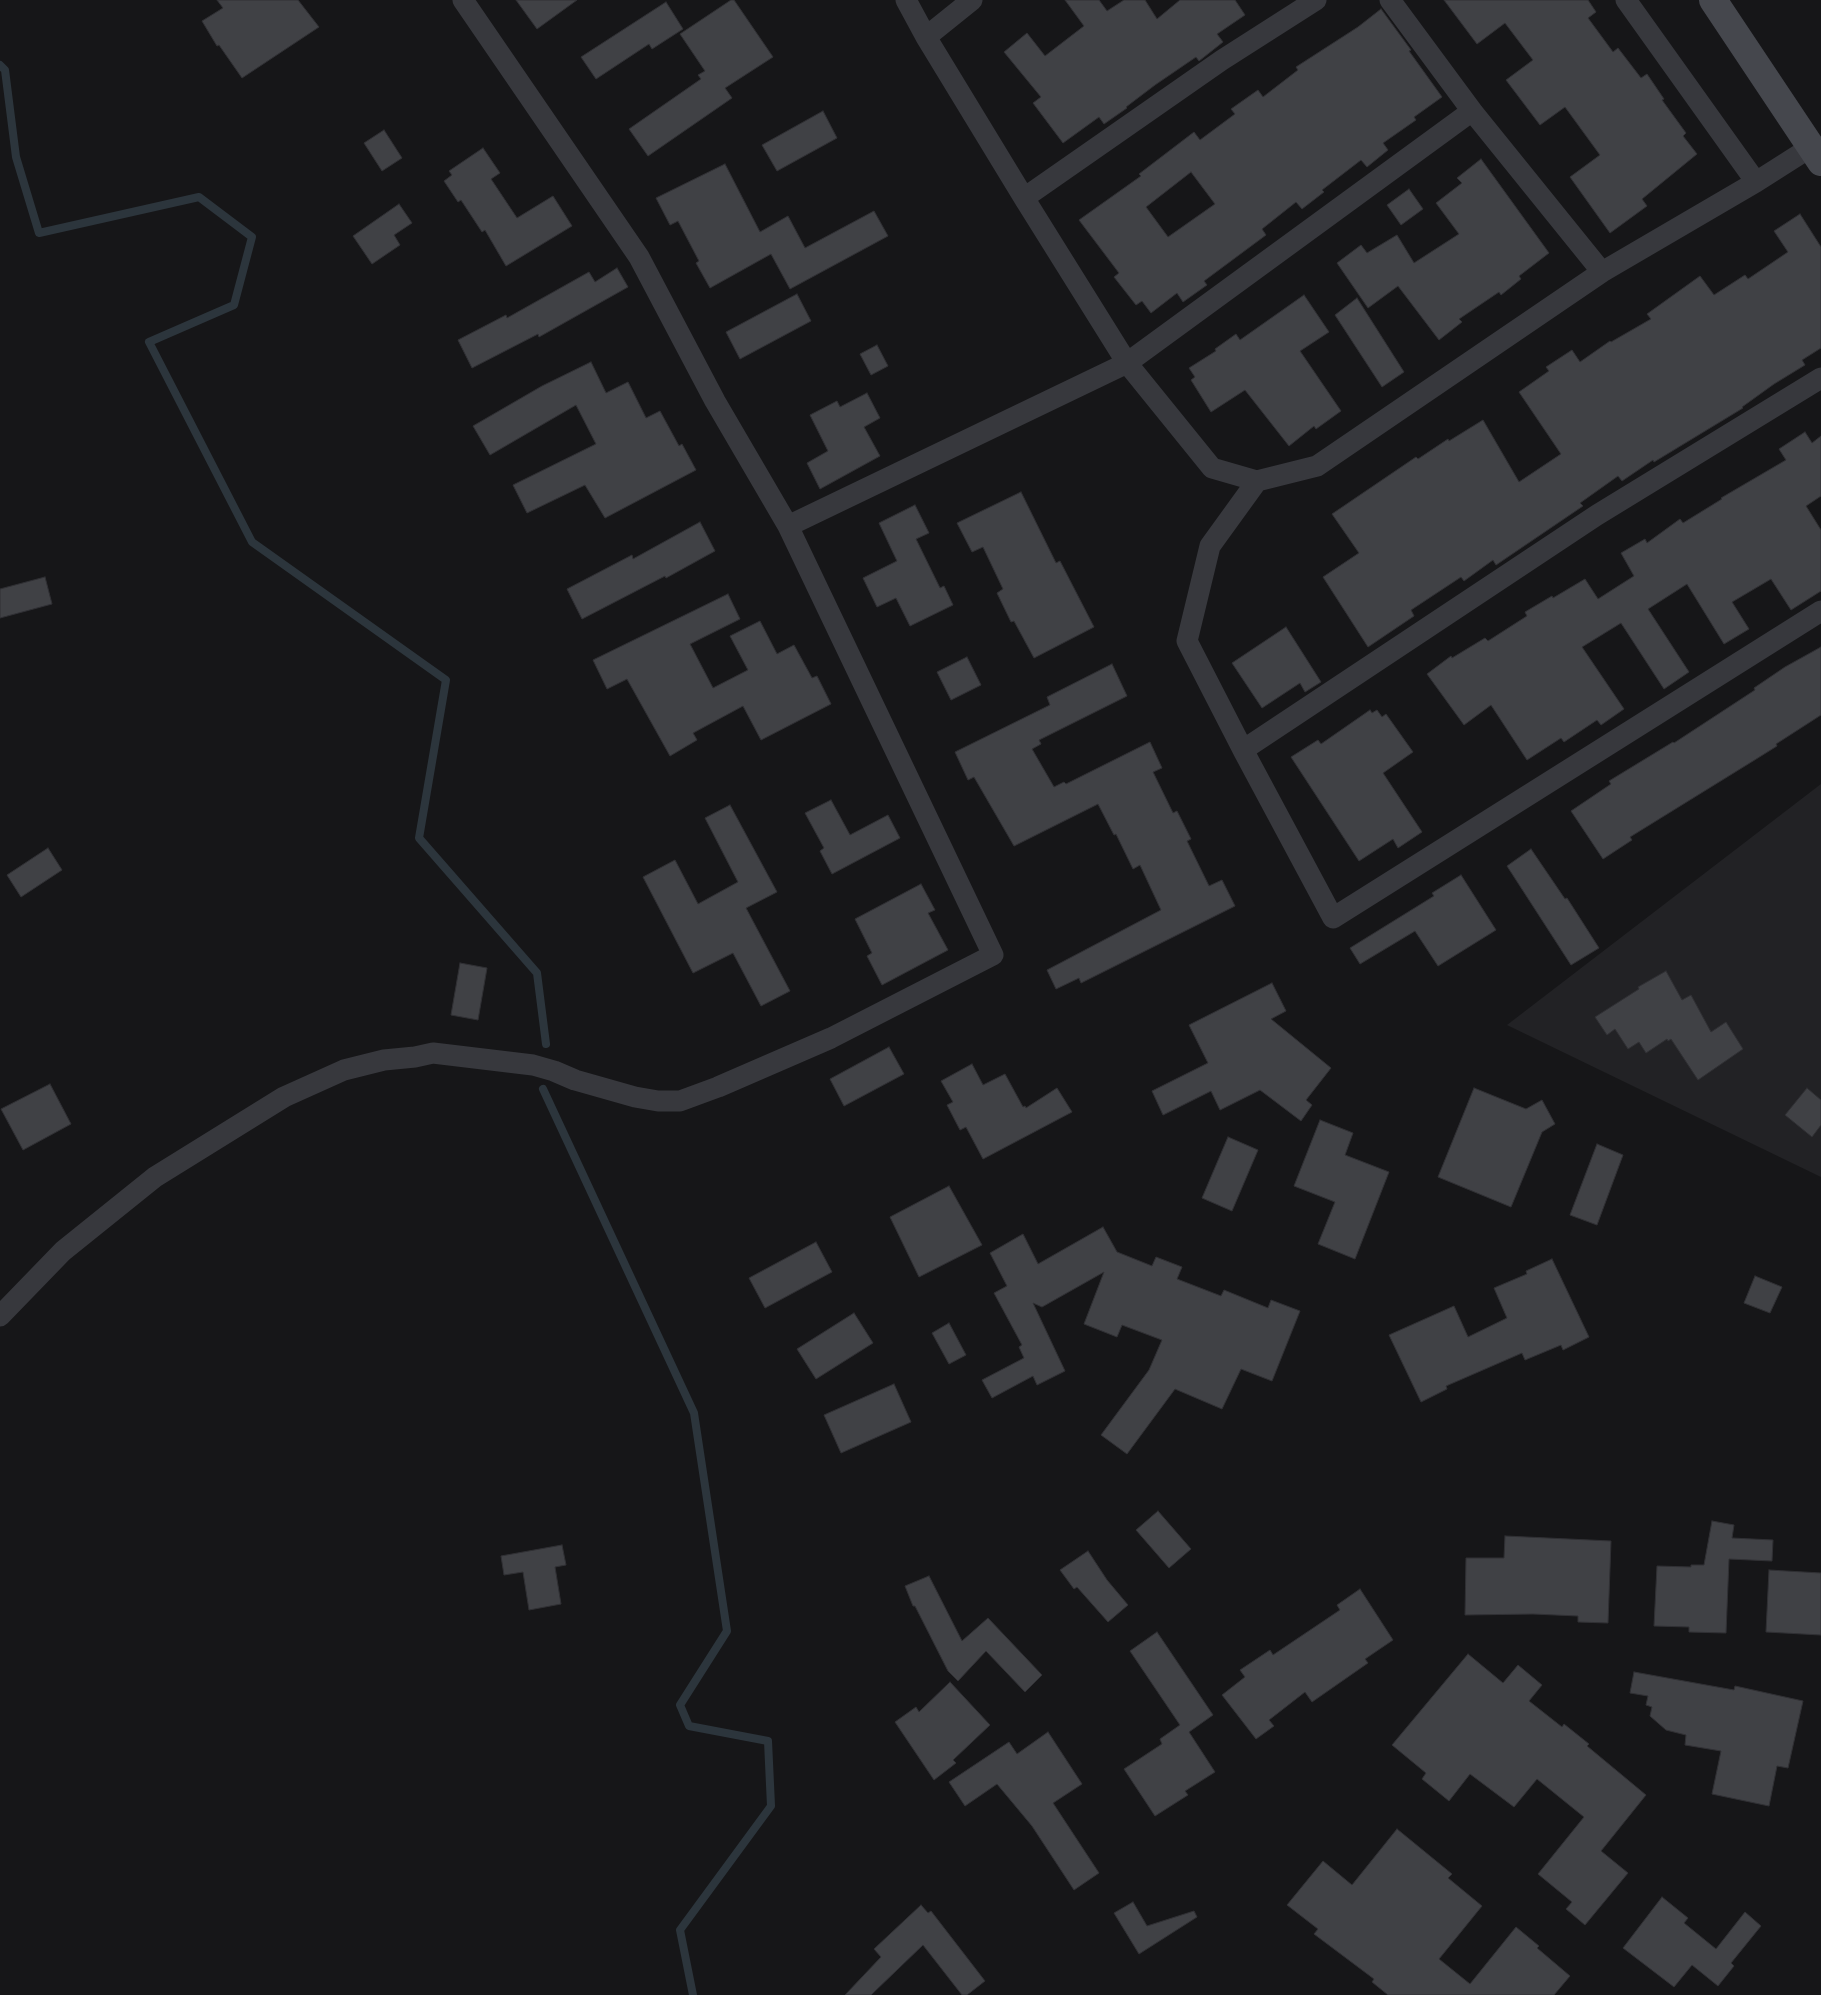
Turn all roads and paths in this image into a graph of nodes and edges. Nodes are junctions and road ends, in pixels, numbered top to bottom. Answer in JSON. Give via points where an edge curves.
{"nodes":[{"id":1,"x":463,"y":0,"type":"edge"},
{"id":2,"x":906,"y":0,"type":"edge"},
{"id":3,"x":972,"y":0,"type":"edge"},
{"id":4,"x":1316,"y":0,"type":"edge"},
{"id":5,"x":1390,"y":0,"type":"edge"},
{"id":6,"x":1626,"y":0,"type":"edge"},
{"id":7,"x":1713,"y":0,"type":"edge"},
{"id":8,"x":926,"y":37,"type":"junction"},
{"id":9,"x":1472,"y":111,"type":"junction"},
{"id":10,"x":1816,"y":154,"type":"edge"},
{"id":11,"x":1756,"y":182,"type":"junction"},
{"id":12,"x":1024,"y":198,"type":"junction"},
{"id":13,"x":1602,"y":272,"type":"junction"},
{"id":14,"x":1127,"y":363,"type":"junction"},
{"id":15,"x":1821,"y":378,"type":"edge"},
{"id":16,"x":1257,"y":481,"type":"junction"},
{"id":17,"x":788,"y":526,"type":"junction"},
{"id":18,"x":1821,"y":611,"type":"edge"},
{"id":19,"x":1243,"y":750,"type":"junction"},
{"id":20,"x":0,"y":1316,"type":"edge"}],
"edges":[{"from":1,"to":17,"type":"street","via":[[639,257],[715,401]]},
{"from":2,"to":8,"type":"street"},
{"from":3,"to":8,"type":"street"},
{"from":4,"to":12,"type":"street","via":[[1222,60]]},
{"from":5,"to":9,"type":"street"},
{"from":6,"to":11,"type":"street"},
{"from":7,"to":10,"type":"street"},
{"from":8,"to":12,"type":"street"},
{"from":9,"to":13,"type":"street"},
{"from":9,"to":14,"type":"street"},
{"from":10,"to":11,"type":"street"},
{"from":11,"to":13,"type":"street"},
{"from":12,"to":14,"type":"street"},
{"from":13,"to":16,"type":"street","via":[[1317,466]]},
{"from":14,"to":16,"type":"street","via":[[1212,468]]},
{"from":14,"to":17,"type":"street"},
{"from":15,"to":19,"type":"street","via":[[1597,515]]},
{"from":16,"to":19,"type":"street","via":[[1210,546],[1187,641]]},
{"from":17,"to":20,"type":"street","via":[[993,955],[831,1038],[680,1101],[635,1097],[533,1065],[433,1053],[344,1070],[284,1096],[155,1177],[63,1251]]},
{"from":18,"to":19,"type":"street","via":[[1333,918]]}]}
